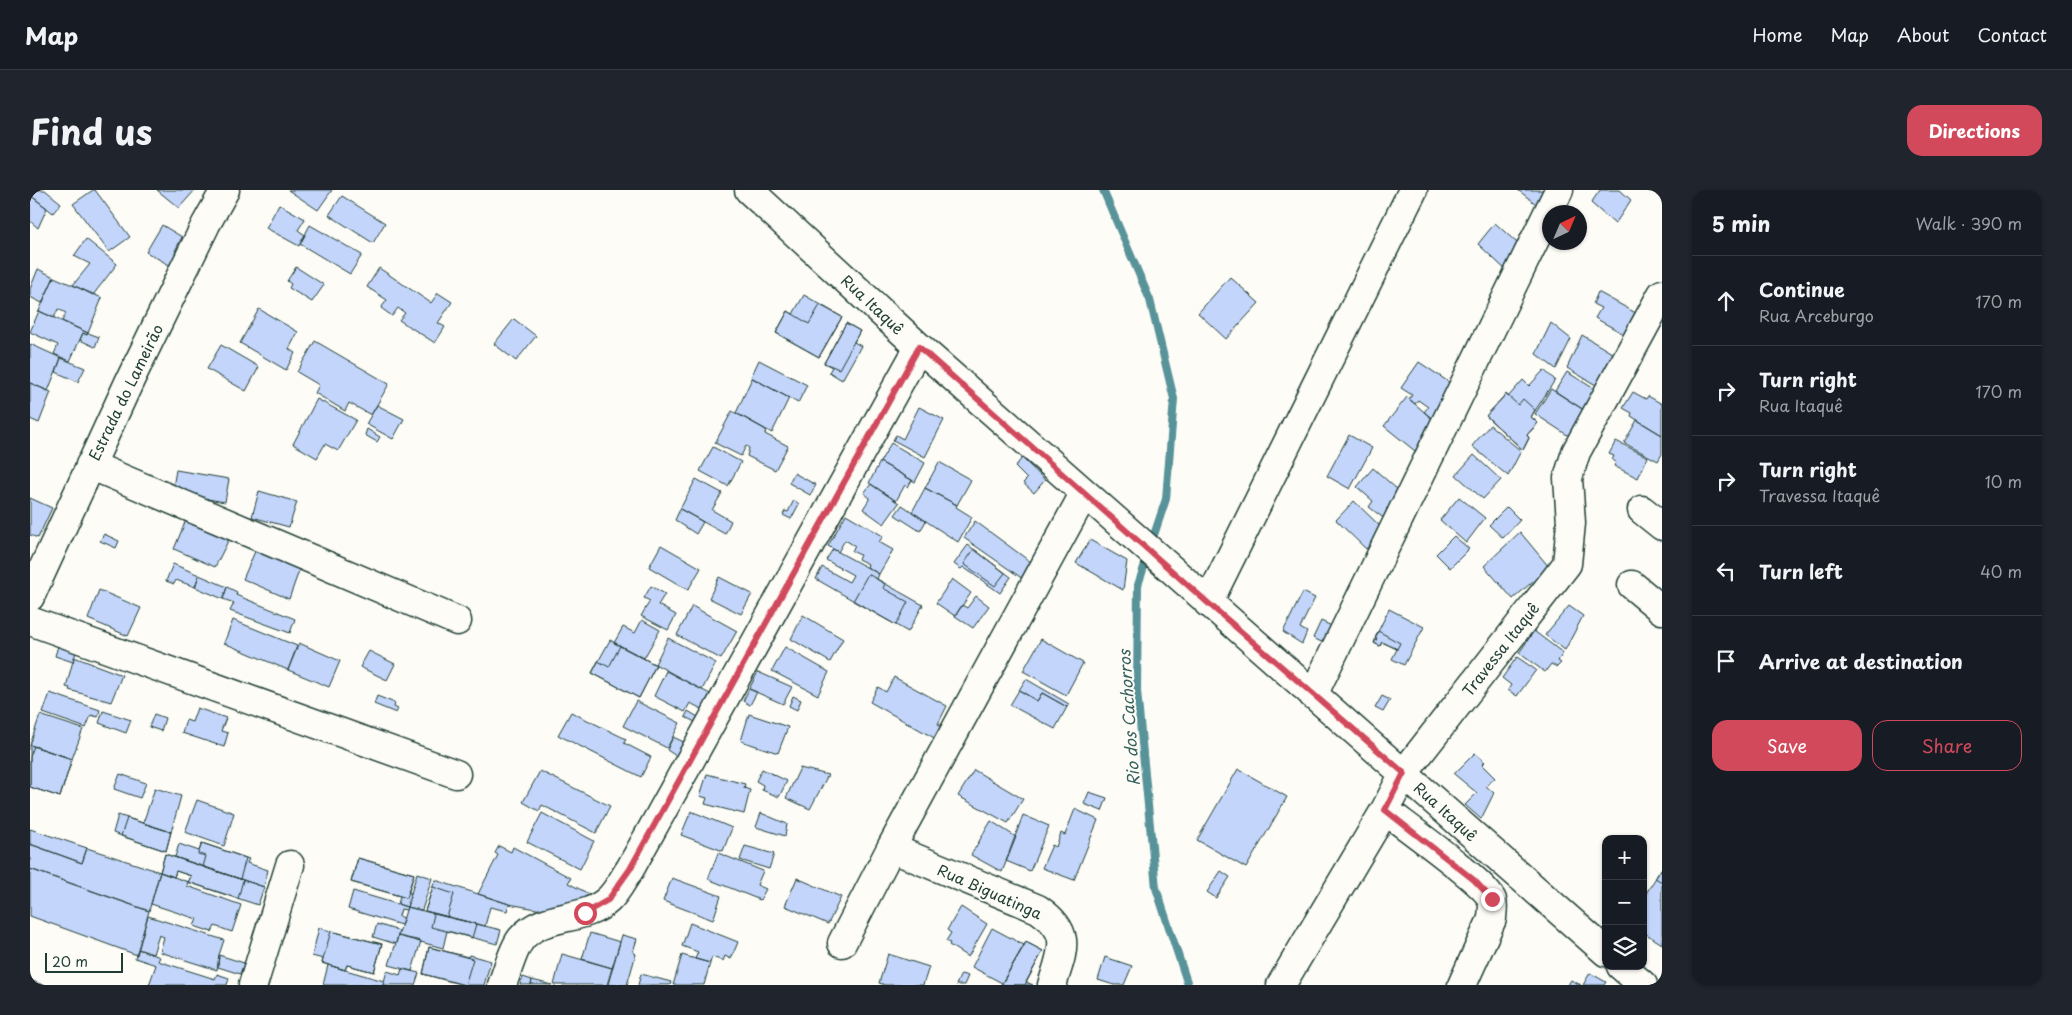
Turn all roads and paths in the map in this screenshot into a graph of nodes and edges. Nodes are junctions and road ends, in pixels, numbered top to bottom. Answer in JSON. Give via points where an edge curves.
{"nodes":[{"id":1,"x":225,"y":190,"type":"edge"},
{"id":2,"x":1413,"y":190,"type":"edge"},
{"id":3,"x":1559,"y":190,"type":"edge"},
{"id":4,"x":756,"y":192,"type":"edge"},
{"id":5,"x":1662,"y":294,"type":"edge"},
{"id":6,"x":919,"y":347,"type":"junction"},
{"id":7,"x":90,"y":465,"type":"junction"},
{"id":8,"x":1084,"y":494,"type":"junction"},
{"id":9,"x":1632,"y":585,"type":"dead end"},
{"id":10,"x":30,"y":597,"type":"edge"},
{"id":11,"x":1208,"y":603,"type":"junction"},
{"id":12,"x":1662,"y":610,"type":"edge"},
{"id":13,"x":30,"y":621,"type":"edge"},
{"id":14,"x":457,"y":621,"type":"dead end"},
{"id":15,"x":1313,"y":695,"type":"junction"},
{"id":16,"x":1404,"y":773,"type":"junction"},
{"id":17,"x":456,"y":774,"type":"dead end"},
{"id":18,"x":1385,"y":810,"type":"junction"},
{"id":19,"x":891,"y":848,"type":"junction"},
{"id":20,"x":290,"y":865,"type":"dead end"},
{"id":21,"x":842,"y":943,"type":"dead end"},
{"id":22,"x":1602,"y":948,"type":"edge"},
{"id":23,"x":1625,"y":970,"type":"edge"},
{"id":24,"x":254,"y":985,"type":"edge"},
{"id":25,"x":502,"y":985,"type":"edge"},
{"id":26,"x":1052,"y":985,"type":"edge"},
{"id":27,"x":1281,"y":985,"type":"edge"},
{"id":28,"x":1462,"y":985,"type":"edge"},
{"id":29,"x":1642,"y":985,"type":"edge"}],
"edges":[{"from":1,"to":7,"type":"street","name":"Estrada do Lameirão"},
{"from":2,"to":11,"type":"street"},
{"from":3,"to":15,"type":"street"},
{"from":4,"to":6,"type":"street","name":"Rua Itaquê"},
{"from":5,"to":16,"type":"street","name":"Travessa Itaquê","via":[[1576,452],[1568,478],[1571,523],[1567,564]]},
{"from":6,"to":8,"type":"street","name":"Rua Itaquê"},
{"from":6,"to":25,"type":"street","via":[[630,869],[608,900],[585,913],[544,923],[520,940]]},
{"from":7,"to":10,"type":"street","name":"Estrada do Lameirão"},
{"from":7,"to":14,"type":"street"},
{"from":8,"to":11,"type":"street","name":"Rua Itaquê"},
{"from":8,"to":19,"type":"street"},
{"from":9,"to":12,"type":"street"},
{"from":11,"to":15,"type":"street","name":"Rua Itaquê"},
{"from":13,"to":17,"type":"street"},
{"from":15,"to":16,"type":"street","name":"Rua Itaquê"},
{"from":16,"to":18,"type":"street","name":"Travessa Itaquê"},
{"from":16,"to":22,"type":"street","name":"Rua Itaquê"},
{"from":18,"to":27,"type":"street","name":"Travessa Itaquê"},
{"from":18,"to":28,"type":"street","via":[[1474,880],[1492,899],[1492,919]]},
{"from":19,"to":21,"type":"street"},
{"from":19,"to":26,"type":"street","name":"Rua Biguatinga","via":[[1048,916],[1062,935],[1063,949]]},
{"from":20,"to":24,"type":"street"},
{"from":23,"to":29,"type":"street"}]}
